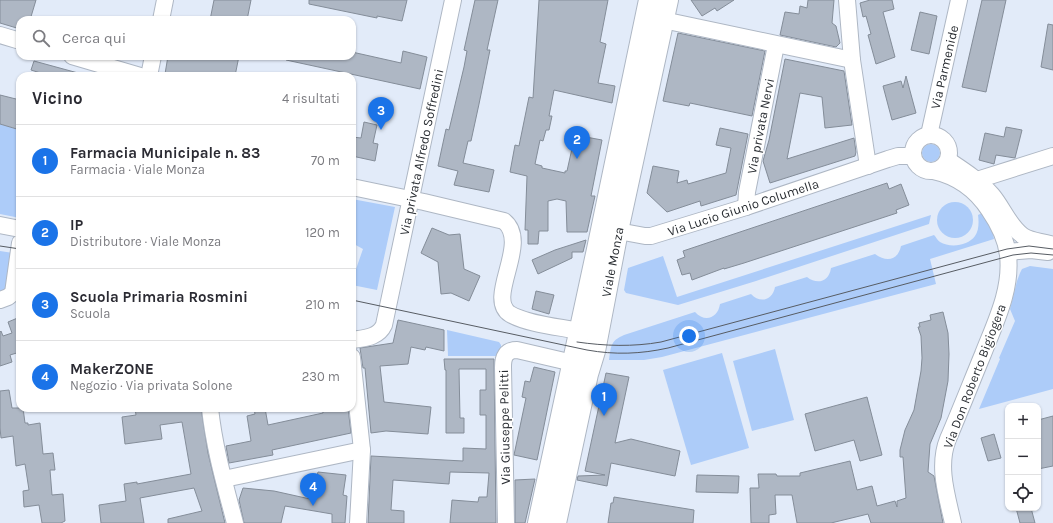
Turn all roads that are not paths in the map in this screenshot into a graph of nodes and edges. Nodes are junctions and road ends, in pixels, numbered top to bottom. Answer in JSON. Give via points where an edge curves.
{"nodes":[{"id":1,"x":165,"y":0,"type":"edge"},
{"id":2,"x":453,"y":0,"type":"edge"},
{"id":3,"x":648,"y":0,"type":"edge"},
{"id":4,"x":668,"y":0,"type":"edge"},
{"id":5,"x":847,"y":0,"type":"edge"},
{"id":6,"x":959,"y":0,"type":"edge"},
{"id":7,"x":162,"y":16,"type":"edge"},
{"id":8,"x":663,"y":20,"type":"junction"},
{"id":9,"x":0,"y":35,"type":"edge"},
{"id":10,"x":16,"y":40,"type":"edge"},
{"id":11,"x":776,"y":45,"type":"junction"},
{"id":12,"x":86,"y":60,"type":"edge"},
{"id":13,"x":152,"y":60,"type":"edge"},
{"id":14,"x":852,"y":60,"type":"junction"},
{"id":15,"x":126,"y":72,"type":"edge"},
{"id":16,"x":150,"y":72,"type":"edge"},
{"id":17,"x":930,"y":135,"type":"junction"},
{"id":18,"x":913,"y":156,"type":"junction"},
{"id":19,"x":1053,"y":156,"type":"edge"},
{"id":20,"x":948,"y":160,"type":"junction"},
{"id":21,"x":868,"y":166,"type":"junction"},
{"id":22,"x":933,"y":171,"type":"junction"},
{"id":23,"x":973,"y":184,"type":"junction"},
{"id":24,"x":356,"y":188,"type":"edge"},
{"id":25,"x":411,"y":199,"type":"junction"},
{"id":26,"x":746,"y":207,"type":"junction"},
{"id":27,"x":0,"y":225,"type":"edge"},
{"id":28,"x":16,"y":228,"type":"edge"},
{"id":29,"x":618,"y":231,"type":"junction"},
{"id":30,"x":1053,"y":244,"type":"edge"},
{"id":31,"x":1008,"y":252,"type":"junction"},
{"id":32,"x":1053,"y":253,"type":"edge"},
{"id":33,"x":16,"y":272,"type":"edge"},
{"id":34,"x":0,"y":300,"type":"edge"},
{"id":35,"x":588,"y":332,"type":"junction"},
{"id":36,"x":356,"y":340,"type":"edge"},
{"id":37,"x":573,"y":362,"type":"junction"},
{"id":38,"x":356,"y":394,"type":"edge"},
{"id":39,"x":211,"y":412,"type":"edge"},
{"id":40,"x":362,"y":450,"type":"junction"},
{"id":41,"x":224,"y":479,"type":"junction"},
{"id":42,"x":235,"y":523,"type":"edge"},
{"id":43,"x":358,"y":523,"type":"edge"},
{"id":44,"x":506,"y":523,"type":"edge"},
{"id":45,"x":538,"y":523,"type":"edge"},
{"id":46,"x":556,"y":523,"type":"edge"},
{"id":47,"x":953,"y":523,"type":"edge"}],
"edges":[{"from":1,"to":7,"type":"street"},
{"from":2,"to":25,"type":"street","name":"Via privata Alfredo Soffredini"},
{"from":3,"to":35,"type":"main road","name":"Viale Monza","via":[[596,254]]},
{"from":4,"to":8,"type":"main road","name":"Viale Monza"},
{"from":5,"to":14,"type":"street"},
{"from":6,"to":17,"type":"street","name":"Via Parmenide"},
{"from":8,"to":11,"type":"street"},
{"from":8,"to":29,"type":"main road","name":"Viale Monza"},
{"from":9,"to":10,"type":"street"},
{"from":11,"to":14,"type":"street"},
{"from":11,"to":26,"type":"street","name":"Via privata Nervi"},
{"from":12,"to":15,"type":"street"},
{"from":13,"to":16,"type":"street"},
{"from":14,"to":21,"type":"street"},
{"from":17,"to":18,"type":"street","via":[[921,137],[916,142]]},
{"from":17,"to":20,"type":"street","via":[[946,142]]},
{"from":18,"to":21,"type":"street","name":"Via Lucio Giunio Columella","via":[[898,156]]},
{"from":18,"to":22,"type":"street","via":[[920,168]]},
{"from":19,"to":23,"type":"street"},
{"from":20,"to":22,"type":"street","via":[[942,168]]},
{"from":20,"to":23,"type":"street"},
{"from":21,"to":26,"type":"street","name":"Via Lucio Giunio Columella"},
{"from":22,"to":23,"type":"street"},
{"from":23,"to":30,"type":"street","via":[[991,194],[1019,233],[1030,240]]},
{"from":23,"to":31,"type":"street","name":"Via Don Roberto Bigiogera","via":[[1001,231]]},
{"from":24,"to":25,"type":"street"},
{"from":25,"to":35,"type":"street","via":[[501,220],[509,226],[513,236],[502,296],[506,311],[528,320]]},
{"from":25,"to":36,"type":"street","name":"Via privata Alfredo Soffredini","via":[[384,325],[380,332],[368,338]]},
{"from":26,"to":29,"type":"street","name":"Via Lucio Giunio Columella","via":[[651,236]]},
{"from":27,"to":28,"type":"street"},
{"from":29,"to":35,"type":"main road","name":"Viale Monza"},
{"from":31,"to":32,"type":"street","via":[[1035,250]]},
{"from":31,"to":47,"type":"street","name":"Via Don Roberto Bigiogera","via":[[1008,278],[1001,307],[944,453],[943,472]]},
{"from":33,"to":34,"type":"street","via":[[13,293]]},
{"from":35,"to":37,"type":"main road","name":"Viale Monza"},
{"from":35,"to":46,"type":"main road","name":"Viale Monza"},
{"from":37,"to":44,"type":"street","name":"Via Giuseppe Pelitti","via":[[517,350],[505,354],[503,367]]},
{"from":37,"to":45,"type":"main road","name":"Viale Monza"},
{"from":38,"to":40,"type":"street"},
{"from":39,"to":41,"type":"street"},
{"from":40,"to":41,"type":"street"},
{"from":40,"to":43,"type":"street"},
{"from":41,"to":42,"type":"street"}]}
